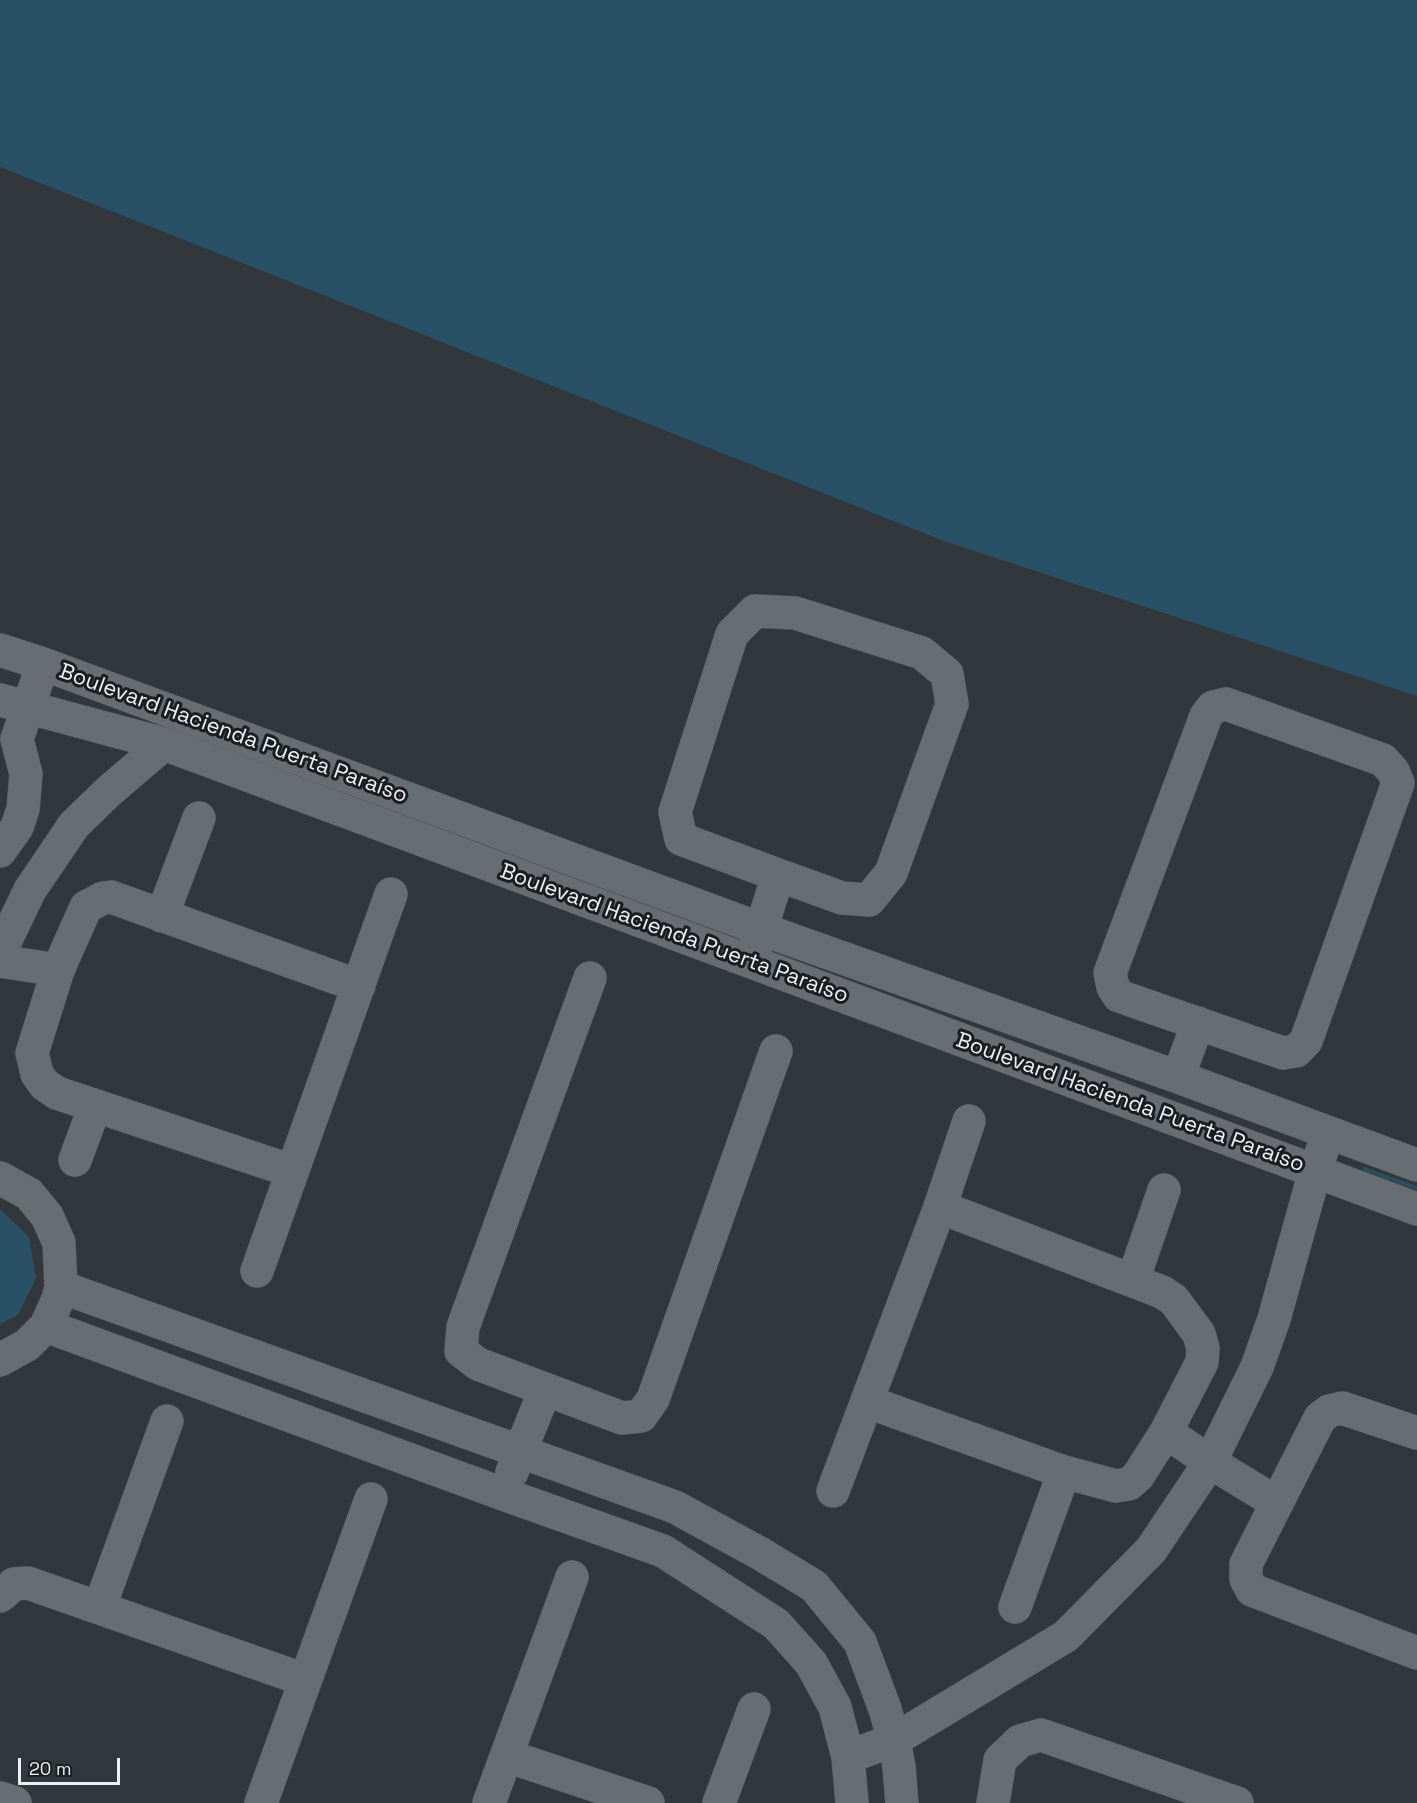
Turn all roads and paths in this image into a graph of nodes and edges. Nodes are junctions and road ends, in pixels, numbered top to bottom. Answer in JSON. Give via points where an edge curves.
{"nodes":[{"id":1,"x":0,"y":650,"type":"edge"},
{"id":2,"x":43,"y":664,"type":"junction"},
{"id":3,"x":13,"y":704,"type":"edge"},
{"id":4,"x":164,"y":744,"type":"junction"},
{"id":5,"x":199,"y":818,"type":"dead end"},
{"id":6,"x":0,"y":851,"type":"edge"},
{"id":7,"x":778,"y":875,"type":"junction"},
{"id":8,"x":391,"y":894,"type":"dead end"},
{"id":9,"x":162,"y":916,"type":"junction"},
{"id":10,"x":761,"y":929,"type":"junction"},
{"id":11,"x":0,"y":952,"type":"edge"},
{"id":12,"x":0,"y":961,"type":"edge"},
{"id":13,"x":751,"y":962,"type":"junction"},
{"id":14,"x":58,"y":970,"type":"junction"},
{"id":15,"x":590,"y":978,"type":"dead end"},
{"id":16,"x":359,"y":986,"type":"junction"},
{"id":17,"x":1198,"y":1023,"type":"junction"},
{"id":18,"x":776,"y":1051,"type":"dead end"},
{"id":19,"x":1178,"y":1077,"type":"junction"},
{"id":20,"x":94,"y":1106,"type":"junction"},
{"id":21,"x":969,"y":1121,"type":"dead end"},
{"id":22,"x":1329,"y":1133,"type":"junction"},
{"id":23,"x":75,"y":1160,"type":"dead end"},
{"id":24,"x":1417,"y":1166,"type":"edge"},
{"id":25,"x":292,"y":1171,"type":"junction"},
{"id":26,"x":1315,"y":1171,"type":"junction"},
{"id":27,"x":0,"y":1178,"type":"edge"},
{"id":28,"x":1164,"y":1190,"type":"dead end"},
{"id":29,"x":940,"y":1207,"type":"junction"},
{"id":30,"x":1417,"y":1209,"type":"edge"},
{"id":31,"x":257,"y":1271,"type":"dead end"},
{"id":32,"x":1133,"y":1280,"type":"junction"},
{"id":33,"x":61,"y":1287,"type":"junction"},
{"id":34,"x":46,"y":1326,"type":"junction"},
{"id":35,"x":0,"y":1360,"type":"edge"},
{"id":36,"x":545,"y":1390,"type":"junction"},
{"id":37,"x":868,"y":1402,"type":"junction"},
{"id":38,"x":167,"y":1421,"type":"dead end"},
{"id":39,"x":1166,"y":1432,"type":"junction"},
{"id":40,"x":1417,"y":1433,"type":"edge"},
{"id":41,"x":520,"y":1452,"type":"junction"},
{"id":42,"x":1210,"y":1462,"type":"junction"},
{"id":43,"x":1064,"y":1472,"type":"junction"},
{"id":44,"x":833,"y":1491,"type":"dead end"},
{"id":45,"x":503,"y":1494,"type":"junction"},
{"id":46,"x":371,"y":1499,"type":"dead end"},
{"id":47,"x":1276,"y":1503,"type":"junction"},
{"id":48,"x":572,"y":1577,"type":"dead end"},
{"id":49,"x":0,"y":1596,"type":"edge"},
{"id":50,"x":100,"y":1606,"type":"junction"},
{"id":51,"x":1016,"y":1607,"type":"dead end"},
{"id":52,"x":1417,"y":1653,"type":"edge"},
{"id":53,"x":305,"y":1680,"type":"junction"},
{"id":54,"x":754,"y":1709,"type":"dead end"},
{"id":55,"x":894,"y":1740,"type":"junction"},
{"id":56,"x":507,"y":1756,"type":"junction"},
{"id":57,"x":848,"y":1757,"type":"junction"},
{"id":58,"x":0,"y":1798,"type":"edge"},
{"id":59,"x":15,"y":1803,"type":"edge"},
{"id":60,"x":261,"y":1803,"type":"edge"},
{"id":61,"x":489,"y":1803,"type":"edge"},
{"id":62,"x":648,"y":1803,"type":"edge"},
{"id":63,"x":719,"y":1803,"type":"edge"},
{"id":64,"x":852,"y":1803,"type":"edge"},
{"id":65,"x":902,"y":1803,"type":"edge"},
{"id":66,"x":993,"y":1803,"type":"edge"},
{"id":67,"x":1237,"y":1803,"type":"edge"}],
"edges":[{"from":1,"to":2,"type":"street"},
{"from":2,"to":3,"type":"street","name":"Boulevard Hacienda Puerta Paraíso"},
{"from":2,"to":10,"type":"street","name":"Boulevard Hacienda Puerta Paraíso"},
{"from":3,"to":4,"type":"street","name":"Boulevard Hacienda Puerta Paraíso"},
{"from":3,"to":6,"type":"street","via":[[16,739],[26,774],[24,801],[17,827]]},
{"from":4,"to":11,"type":"street","via":[[74,825],[30,891]]},
{"from":4,"to":13,"type":"street","name":"Boulevard Hacienda Puerta Paraíso"},
{"from":5,"to":9,"type":"street"},
{"from":7,"to":7,"type":"street","via":[[681,838],[675,812],[732,634],[755,610],[795,614],[922,653],[947,674],[952,704],[891,873],[869,900],[842,898]]},
{"from":7,"to":10,"type":"street"},
{"from":8,"to":16,"type":"street"},
{"from":9,"to":14,"type":"street","via":[[111,897],[94,901],[81,916]]},
{"from":9,"to":16,"type":"street"},
{"from":10,"to":13,"type":"street"},
{"from":10,"to":19,"type":"street","name":"Boulevard Hacienda Puerta Paraíso"},
{"from":12,"to":14,"type":"street"},
{"from":13,"to":26,"type":"street","name":"Boulevard Hacienda Puerta Paraíso"},
{"from":14,"to":20,"type":"street","via":[[32,1053],[33,1064],[45,1085]]},
{"from":15,"to":36,"type":"street","via":[[463,1327],[460,1351],[478,1364]]},
{"from":16,"to":25,"type":"street"},
{"from":17,"to":17,"type":"street","via":[[1119,996],[1110,973],[1206,716],[1214,707],[1226,704],[1383,760],[1398,783],[1306,1041],[1296,1051],[1283,1053]]},
{"from":17,"to":19,"type":"street"},
{"from":18,"to":36,"type":"street","via":[[653,1399],[641,1416],[622,1418]]},
{"from":19,"to":22,"type":"street","name":"Boulevard Hacienda Puerta Paraíso"},
{"from":20,"to":23,"type":"street"},
{"from":20,"to":25,"type":"street"},
{"from":21,"to":29,"type":"street"},
{"from":22,"to":24,"type":"street","name":"Boulevard Hacienda Puerta Paraíso"},
{"from":22,"to":26,"type":"street"},
{"from":25,"to":31,"type":"street"},
{"from":26,"to":30,"type":"street","name":"Boulevard Hacienda Puerta Paraíso"},
{"from":26,"to":42,"type":"street","via":[[1257,1367]]},
{"from":27,"to":33,"type":"street","via":[[29,1194],[47,1216],[59,1243]]},
{"from":28,"to":32,"type":"street"},
{"from":29,"to":32,"type":"street"},
{"from":29,"to":37,"type":"street"},
{"from":32,"to":39,"type":"street","via":[[1174,1300],[1199,1334],[1203,1348],[1202,1362]]},
{"from":33,"to":34,"type":"street"},
{"from":33,"to":41,"type":"street"},
{"from":34,"to":35,"type":"street","via":[[27,1345]]},
{"from":34,"to":45,"type":"street"},
{"from":36,"to":41,"type":"street"},
{"from":37,"to":43,"type":"street"},
{"from":37,"to":44,"type":"street"},
{"from":38,"to":50,"type":"street"},
{"from":39,"to":42,"type":"street"},
{"from":39,"to":43,"type":"street","via":[[1129,1484],[1116,1486]]},
{"from":40,"to":47,"type":"street","via":[[1342,1408],[1329,1411],[1320,1418]]},
{"from":41,"to":45,"type":"street"},
{"from":41,"to":55,"type":"street","via":[[675,1507],[814,1586],[860,1642]]},
{"from":42,"to":47,"type":"street"},
{"from":42,"to":55,"type":"street","via":[[1151,1550],[1065,1636]]},
{"from":43,"to":51,"type":"street"},
{"from":45,"to":57,"type":"street","via":[[663,1551],[776,1624],[811,1663],[835,1707]]},
{"from":46,"to":53,"type":"street"},
{"from":47,"to":52,"type":"street","via":[[1246,1564],[1246,1580],[1252,1590]]},
{"from":48,"to":56,"type":"street"},
{"from":49,"to":50,"type":"street","via":[[14,1584],[28,1583]]},
{"from":50,"to":53,"type":"street"},
{"from":53,"to":60,"type":"street"},
{"from":54,"to":63,"type":"street"},
{"from":55,"to":57,"type":"street"},
{"from":55,"to":65,"type":"street"},
{"from":56,"to":61,"type":"street"},
{"from":56,"to":62,"type":"street"},
{"from":57,"to":64,"type":"street"},
{"from":58,"to":59,"type":"street"},
{"from":66,"to":67,"type":"street","via":[[1000,1760],[1020,1741],[1041,1735]]}]}
